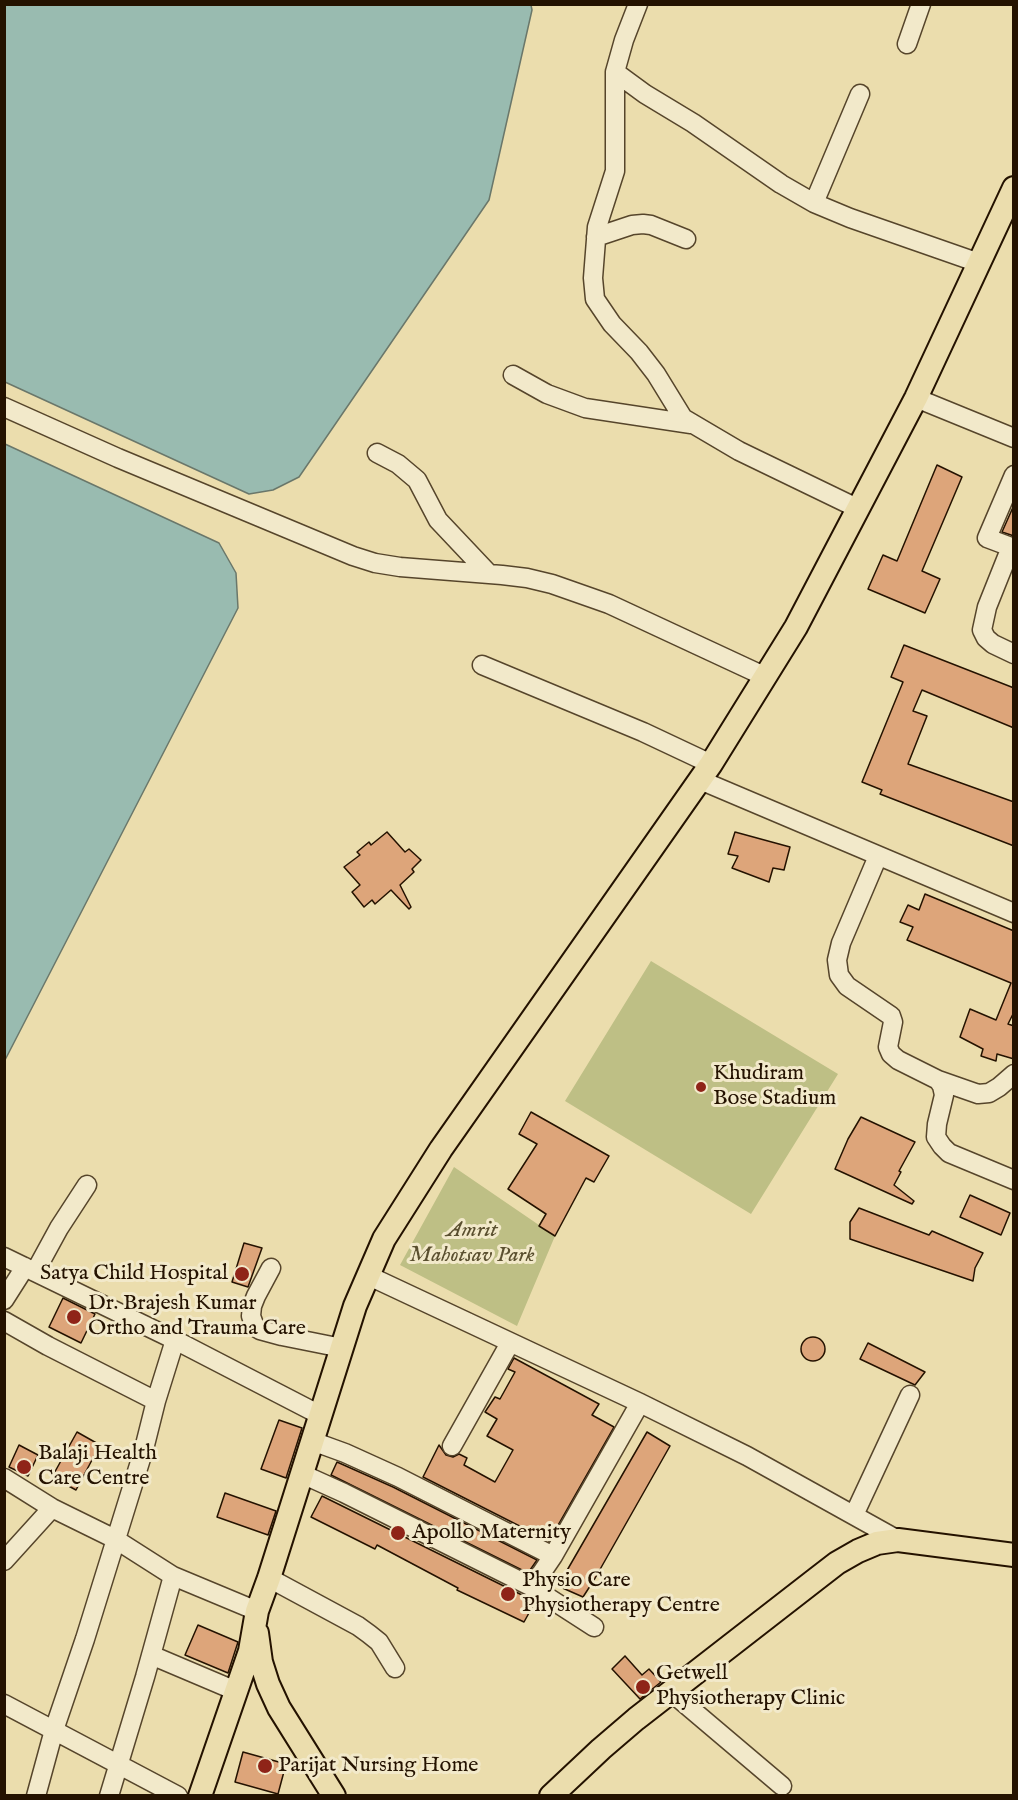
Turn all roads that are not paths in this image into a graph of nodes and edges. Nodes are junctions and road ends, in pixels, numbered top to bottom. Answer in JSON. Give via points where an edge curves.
{"nodes":[{"id":1,"x":638,"y":4,"type":"edge"},
{"id":2,"x":921,"y":4,"type":"edge"},
{"id":3,"x":907,"y":44,"type":"dead end"},
{"id":4,"x":615,"y":72,"type":"junction"},
{"id":5,"x":860,"y":94,"type":"dead end"},
{"id":6,"x":1014,"y":188,"type":"edge"},
{"id":7,"x":814,"y":203,"type":"junction"},
{"id":8,"x":596,"y":237,"type":"junction"},
{"id":9,"x":686,"y":239,"type":"dead end"},
{"id":10,"x":979,"y":263,"type":"junction"},
{"id":11,"x":513,"y":375,"type":"dead end"},
{"id":12,"x":916,"y":398,"type":"junction"},
{"id":13,"x":4,"y":407,"type":"edge"},
{"id":14,"x":691,"y":424,"type":"junction"},
{"id":15,"x":1014,"y":438,"type":"edge"},
{"id":16,"x":377,"y":453,"type":"dead end"},
{"id":17,"x":1014,"y":475,"type":"edge"},
{"id":18,"x":859,"y":509,"type":"junction"},
{"id":19,"x":489,"y":574,"type":"junction"},
{"id":20,"x":1014,"y":654,"type":"edge"},
{"id":21,"x":482,"y":665,"type":"dead end"},
{"id":22,"x":766,"y":677,"type":"junction"},
{"id":23,"x":705,"y":772,"type":"junction"},
{"id":24,"x":878,"y":856,"type":"junction"},
{"id":25,"x":1014,"y":913,"type":"edge"},
{"id":26,"x":1014,"y":1074,"type":"edge"},
{"id":27,"x":938,"y":1080,"type":"junction"},
{"id":28,"x":1014,"y":1180,"type":"edge"},
{"id":29,"x":87,"y":1185,"type":"dead end"},
{"id":30,"x":4,"y":1257,"type":"edge"},
{"id":31,"x":271,"y":1268,"type":"dead end"},
{"id":32,"x":30,"y":1269,"type":"junction"},
{"id":33,"x":368,"y":1275,"type":"junction"},
{"id":34,"x":4,"y":1300,"type":"edge"},
{"id":35,"x":4,"y":1321,"type":"edge"},
{"id":36,"x":175,"y":1340,"type":"junction"},
{"id":37,"x":510,"y":1343,"type":"junction"},
{"id":38,"x":342,"y":1348,"type":"junction"},
{"id":39,"x":910,"y":1395,"type":"dead end"},
{"id":40,"x":156,"y":1401,"type":"junction"},
{"id":41,"x":640,"y":1403,"type":"junction"},
{"id":42,"x":320,"y":1415,"type":"junction"},
{"id":43,"x":312,"y":1441,"type":"junction"},
{"id":44,"x":452,"y":1446,"type":"dead end"},
{"id":45,"x":302,"y":1474,"type":"junction"},
{"id":46,"x":4,"y":1478,"type":"edge"},
{"id":47,"x":52,"y":1508,"type":"junction"},
{"id":48,"x":854,"y":1515,"type":"junction"},
{"id":49,"x":115,"y":1539,"type":"junction"},
{"id":50,"x":898,"y":1540,"type":"junction"},
{"id":51,"x":1014,"y":1555,"type":"edge"},
{"id":52,"x":553,"y":1556,"type":"junction"},
{"id":53,"x":4,"y":1561,"type":"edge"},
{"id":54,"x":173,"y":1576,"type":"junction"},
{"id":55,"x":269,"y":1578,"type":"junction"},
{"id":56,"x":532,"y":1587,"type":"junction"},
{"id":57,"x":257,"y":1611,"type":"junction"},
{"id":58,"x":594,"y":1627,"type":"dead end"},
{"id":59,"x":151,"y":1655,"type":"junction"},
{"id":60,"x":394,"y":1668,"type":"dead end"},
{"id":61,"x":236,"y":1691,"type":"junction"},
{"id":62,"x":671,"y":1692,"type":"junction"},
{"id":63,"x":4,"y":1704,"type":"edge"},
{"id":64,"x":54,"y":1730,"type":"junction"},
{"id":65,"x":120,"y":1764,"type":"junction"},
{"id":66,"x":782,"y":1786,"type":"dead end"},
{"id":67,"x":36,"y":1796,"type":"edge"},
{"id":68,"x":109,"y":1796,"type":"edge"},
{"id":69,"x":178,"y":1796,"type":"edge"},
{"id":70,"x":200,"y":1796,"type":"edge"},
{"id":71,"x":334,"y":1796,"type":"edge"},
{"id":72,"x":551,"y":1796,"type":"edge"}],
"edges":[{"from":1,"to":4,"type":"street"},
{"from":2,"to":3,"type":"street"},
{"from":4,"to":7,"type":"street"},
{"from":4,"to":8,"type":"street","via":[[615,171],[600,212]]},
{"from":5,"to":7,"type":"street"},
{"from":6,"to":10,"type":"main road"},
{"from":7,"to":10,"type":"street"},
{"from":8,"to":9,"type":"street","via":[[643,224]]},
{"from":8,"to":14,"type":"street","via":[[592,278],[595,299]]},
{"from":10,"to":12,"type":"main road"},
{"from":11,"to":14,"type":"street","via":[[547,394],[585,408]]},
{"from":12,"to":15,"type":"street"},
{"from":12,"to":18,"type":"main road"},
{"from":13,"to":19,"type":"street","via":[[353,556],[400,567]]},
{"from":14,"to":18,"type":"street"},
{"from":16,"to":19,"type":"street","via":[[417,480],[438,520]]},
{"from":17,"to":20,"type":"street","via":[[987,538],[1011,547],[982,630],[993,644]]},
{"from":18,"to":22,"type":"main road"},
{"from":19,"to":22,"type":"street","via":[[527,578],[580,593]]},
{"from":21,"to":23,"type":"street","via":[[643,732]]},
{"from":22,"to":23,"type":"main road"},
{"from":23,"to":24,"type":"street"},
{"from":23,"to":33,"type":"main road","via":[[441,1149],[384,1239]]},
{"from":24,"to":25,"type":"street"},
{"from":24,"to":27,"type":"street","via":[[841,943],[839,975],[847,986],[891,1016],[891,1054]]},
{"from":26,"to":27,"type":"street","via":[[999,1088],[978,1094]]},
{"from":27,"to":28,"type":"street","via":[[944,1095],[936,1137],[942,1146],[949,1153]]},
{"from":29,"to":32,"type":"street"},
{"from":30,"to":32,"type":"street"},
{"from":31,"to":38,"type":"street","via":[[252,1306],[255,1327]]},
{"from":32,"to":34,"type":"street"},
{"from":32,"to":36,"type":"street"},
{"from":33,"to":37,"type":"street"},
{"from":33,"to":38,"type":"main road"},
{"from":35,"to":40,"type":"street"},
{"from":36,"to":40,"type":"street"},
{"from":36,"to":42,"type":"street"},
{"from":37,"to":41,"type":"street"},
{"from":37,"to":44,"type":"street"},
{"from":38,"to":42,"type":"main road"},
{"from":39,"to":48,"type":"street"},
{"from":40,"to":49,"type":"street"},
{"from":41,"to":48,"type":"street","via":[[786,1476]]},
{"from":41,"to":52,"type":"street"},
{"from":42,"to":43,"type":"main road"},
{"from":43,"to":45,"type":"main road"},
{"from":43,"to":52,"type":"street","via":[[398,1477]]},
{"from":45,"to":55,"type":"main road"},
{"from":45,"to":56,"type":"street"},
{"from":46,"to":47,"type":"street"},
{"from":47,"to":49,"type":"street"},
{"from":47,"to":53,"type":"street"},
{"from":48,"to":50,"type":"street"},
{"from":49,"to":54,"type":"street"},
{"from":49,"to":64,"type":"street"},
{"from":50,"to":51,"type":"main road"},
{"from":50,"to":62,"type":"main road","via":[[858,1551],[837,1563]]},
{"from":52,"to":56,"type":"street"},
{"from":54,"to":57,"type":"street"},
{"from":54,"to":59,"type":"street"},
{"from":55,"to":57,"type":"main road"},
{"from":55,"to":60,"type":"street","via":[[358,1626],[379,1642]]},
{"from":56,"to":58,"type":"street"},
{"from":57,"to":61,"type":"main road","via":[[250,1651]]},
{"from":57,"to":71,"type":"main road","via":[[257,1639],[268,1684],[294,1735]]},
{"from":59,"to":61,"type":"street"},
{"from":59,"to":65,"type":"street"},
{"from":61,"to":70,"type":"main road"},
{"from":62,"to":66,"type":"street"},
{"from":62,"to":72,"type":"main road"},
{"from":63,"to":64,"type":"street"},
{"from":64,"to":65,"type":"street"},
{"from":64,"to":67,"type":"street"},
{"from":65,"to":68,"type":"street"},
{"from":65,"to":69,"type":"street"}]}
